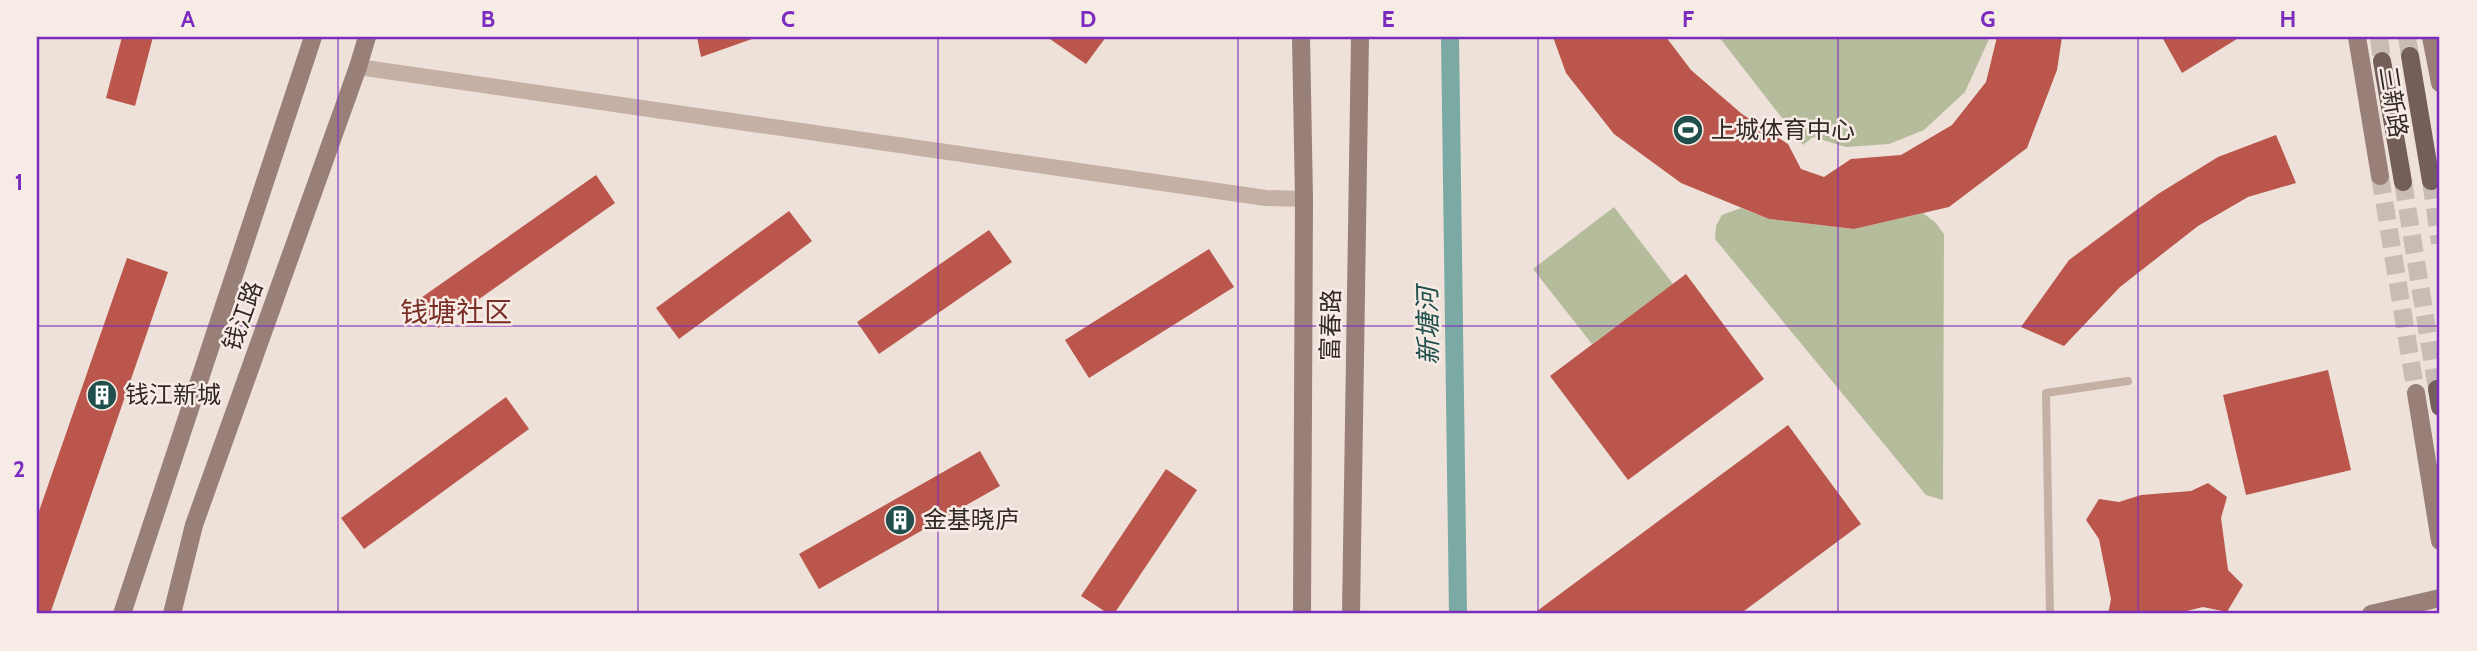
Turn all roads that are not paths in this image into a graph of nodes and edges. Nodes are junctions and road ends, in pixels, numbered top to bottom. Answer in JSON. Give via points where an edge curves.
{"nodes":[{"id":1,"x":313,"y":37,"type":"edge"},
{"id":2,"x":367,"y":37,"type":"edge"},
{"id":3,"x":1301,"y":37,"type":"edge"},
{"id":4,"x":1360,"y":37,"type":"edge"},
{"id":5,"x":2357,"y":37,"type":"edge"},
{"id":6,"x":2431,"y":37,"type":"edge"},
{"id":7,"x":2410,"y":56,"type":"tunnel mouth"},
{"id":8,"x":2382,"y":61,"type":"tunnel mouth"},
{"id":9,"x":358,"y":67,"type":"junction"},
{"id":10,"x":2440,"y":83,"type":"edge"},
{"id":11,"x":2380,"y":176,"type":"tunnel mouth"},
{"id":12,"x":2431,"y":181,"type":"tunnel mouth"},
{"id":13,"x":2403,"y":182,"type":"tunnel mouth"},
{"id":14,"x":1304,"y":199,"type":"junction"},
{"id":15,"x":2128,"y":381,"type":"dead end"},
{"id":16,"x":2437,"y":389,"type":"tunnel mouth"},
{"id":17,"x":2416,"y":393,"type":"tunnel mouth"},
{"id":18,"x":2440,"y":407,"type":"edge"},
{"id":19,"x":2440,"y":541,"type":"edge"},
{"id":20,"x":2440,"y":598,"type":"edge"},
{"id":21,"x":122,"y":614,"type":"edge"},
{"id":22,"x":172,"y":614,"type":"edge"},
{"id":23,"x":1302,"y":614,"type":"edge"},
{"id":24,"x":1351,"y":614,"type":"edge"},
{"id":25,"x":2050,"y":614,"type":"edge"},
{"id":26,"x":2371,"y":614,"type":"edge"}],
"edges":[{"from":1,"to":21,"type":"main road","name":"钱江路"},
{"from":2,"to":9,"type":"main road","name":"钱江路"},
{"from":3,"to":14,"type":"main road","name":"富春路"},
{"from":4,"to":24,"type":"main road","name":"富春路"},
{"from":5,"to":11,"type":"main road","name":"三新路"},
{"from":6,"to":10,"type":"main road","name":"三新路"},
{"from":7,"to":12,"type":"main road"},
{"from":8,"to":13,"type":"main road"},
{"from":9,"to":14,"type":"street","via":[[1252,196]]},
{"from":9,"to":22,"type":"main road","name":"钱江路","via":[[194,525]]},
{"from":14,"to":23,"type":"main road","name":"富春路"},
{"from":15,"to":25,"type":"lane","via":[[2046,393]]},
{"from":16,"to":18,"type":"main road"},
{"from":17,"to":19,"type":"main road"},
{"from":20,"to":26,"type":"main road"}]}
